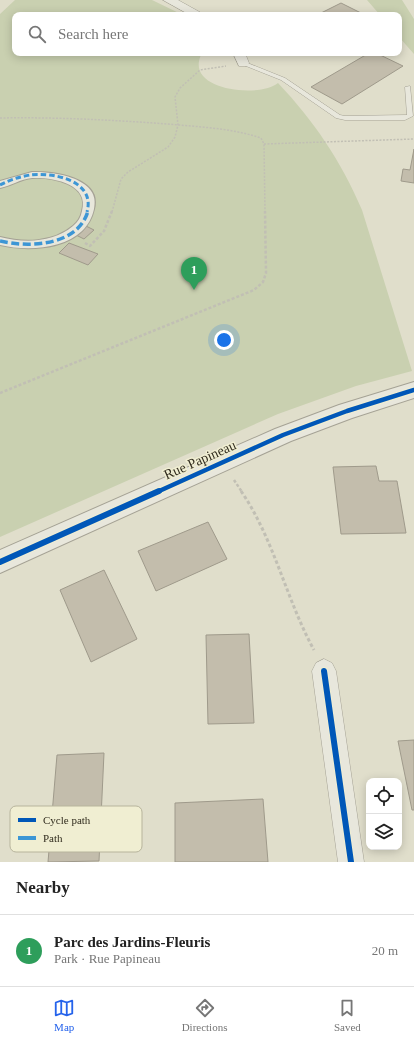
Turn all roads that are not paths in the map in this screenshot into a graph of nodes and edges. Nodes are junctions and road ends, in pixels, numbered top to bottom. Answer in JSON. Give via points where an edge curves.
{"nodes":[{"id":1,"x":169,"y":0,"type":"edge"},
{"id":2,"x":193,"y":12,"type":"edge"},
{"id":3,"x":241,"y":58,"type":"edge"},
{"id":4,"x":408,"y":87,"type":"dead end"},
{"id":5,"x":0,"y":184,"type":"edge"},
{"id":6,"x":0,"y":241,"type":"edge"},
{"id":7,"x":414,"y":390,"type":"edge"},
{"id":8,"x":0,"y":562,"type":"edge"},
{"id":9,"x":324,"y":671,"type":"road end"},
{"id":10,"x":351,"y":862,"type":"edge"}],
"edges":[{"from":1,"to":2,"type":"street"},
{"from":3,"to":4,"type":"lane","via":[[283,79],[338,116],[345,118],[410,116]]},
{"from":5,"to":6,"type":"street","via":[[20,177],[43,174],[63,177],[80,186],[88,199],[87,214],[83,222],[68,235],[33,246]]},
{"from":7,"to":8,"type":"street","name":"Rue Papineau","via":[[316,421]]},
{"from":9,"to":10,"type":"street"}]}
